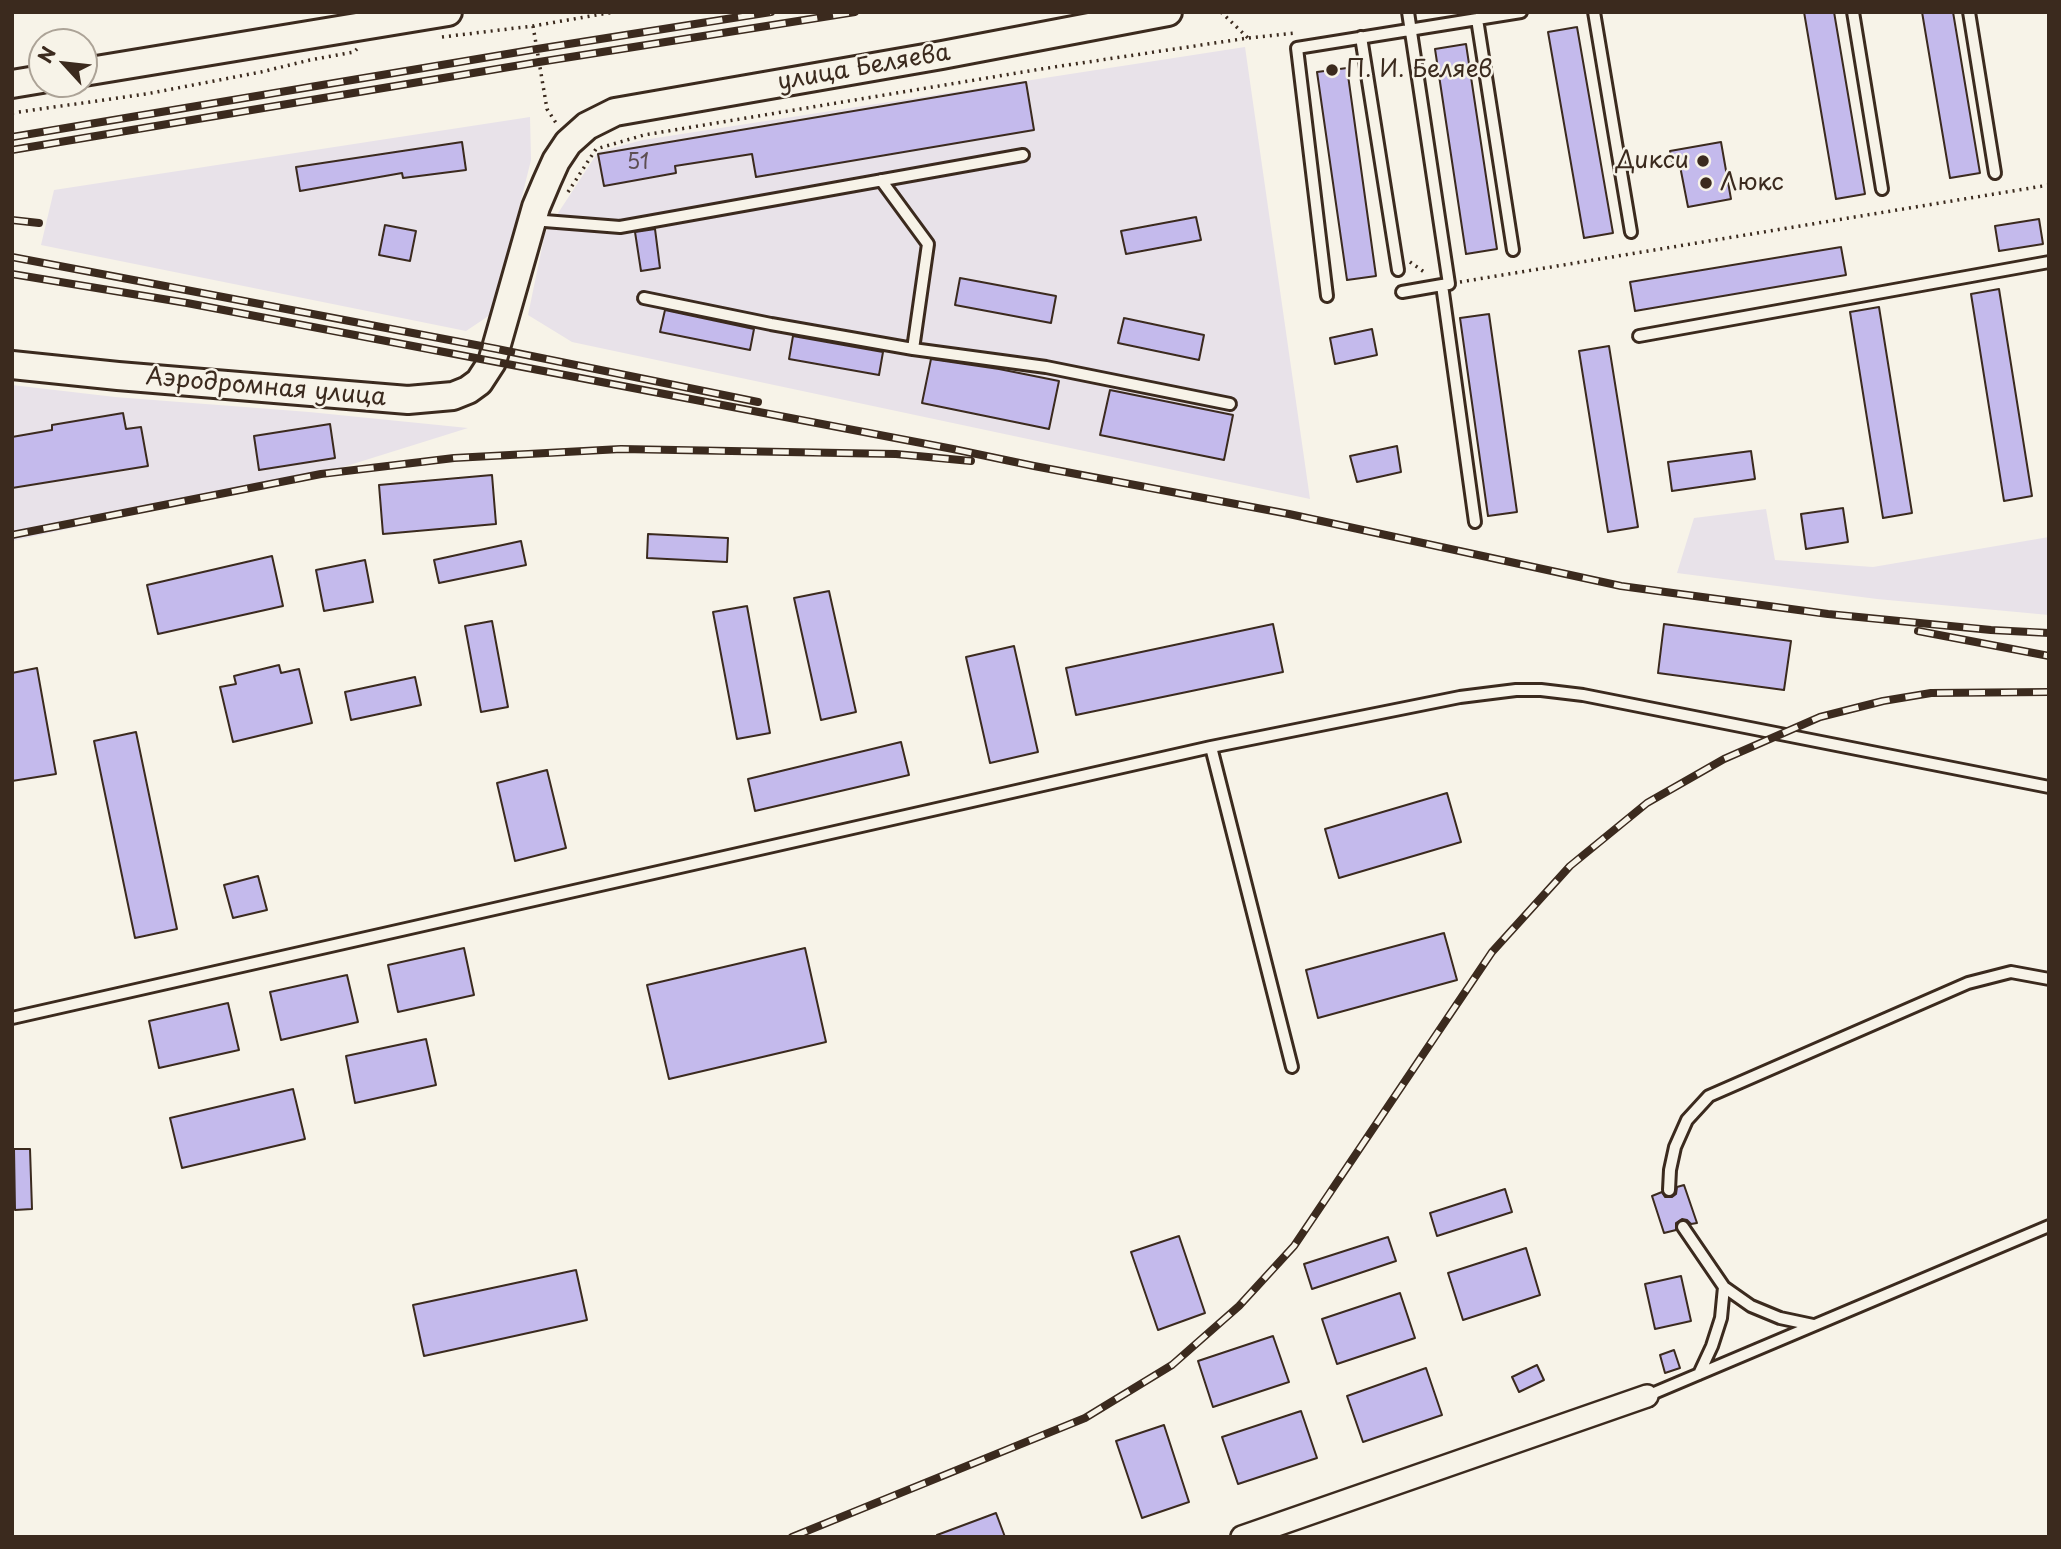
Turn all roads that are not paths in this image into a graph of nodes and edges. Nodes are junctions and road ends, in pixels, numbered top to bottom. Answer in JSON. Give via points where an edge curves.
{"nodes":[{"id":1,"x":448,"y":12,"type":"edge"},
{"id":2,"x":1168,"y":12,"type":"edge"},
{"id":3,"x":1408,"y":12,"type":"edge"},
{"id":4,"x":1521,"y":12,"type":"edge"},
{"id":5,"x":1594,"y":12,"type":"edge"},
{"id":6,"x":1853,"y":12,"type":"edge"},
{"id":7,"x":1969,"y":12,"type":"edge"},
{"id":8,"x":1477,"y":19,"type":"junction"},
{"id":9,"x":1411,"y":30,"type":"junction"},
{"id":10,"x":1362,"y":37,"type":"junction"},
{"id":11,"x":98,"y":70,"type":"edge"},
{"id":12,"x":568,"y":143,"type":"joint"},
{"id":13,"x":1023,"y":155,"type":"dead end"},
{"id":14,"x":1996,"y":173,"type":"dead end"},
{"id":15,"x":881,"y":180,"type":"junction"},
{"id":16,"x":1882,"y":189,"type":"dead end"},
{"id":17,"x":533,"y":220,"type":"junction"},
{"id":18,"x":1631,"y":232,"type":"dead end"},
{"id":19,"x":1513,"y":250,"type":"dead end"},
{"id":20,"x":2049,"y":262,"type":"edge"},
{"id":21,"x":1398,"y":270,"type":"dead end"},
{"id":22,"x":1445,"y":284,"type":"junction"},
{"id":23,"x":1402,"y":292,"type":"dead end"},
{"id":24,"x":1327,"y":296,"type":"dead end"},
{"id":25,"x":644,"y":298,"type":"dead end"},
{"id":26,"x":1639,"y":336,"type":"dead end"},
{"id":27,"x":913,"y":349,"type":"junction"},
{"id":28,"x":12,"y":365,"type":"edge"},
{"id":29,"x":1230,"y":404,"type":"dead end"},
{"id":30,"x":1475,"y":522,"type":"dead end"},
{"id":31,"x":1211,"y":747,"type":"junction"},
{"id":32,"x":2049,"y":787,"type":"edge"},
{"id":33,"x":2049,"y":979,"type":"edge"},
{"id":34,"x":12,"y":1018,"type":"edge"},
{"id":35,"x":1292,"y":1067,"type":"dead end"},
{"id":36,"x":1669,"y":1190,"type":"dead end"},
{"id":37,"x":2049,"y":1226,"type":"edge"},
{"id":38,"x":1683,"y":1227,"type":"dead end"},
{"id":39,"x":1724,"y":1287,"type":"junction"},
{"id":40,"x":1813,"y":1325,"type":"junction"},
{"id":41,"x":1699,"y":1374,"type":"junction"},
{"id":42,"x":1647,"y":1396,"type":"joint"},
{"id":43,"x":1242,"y":1537,"type":"edge"}],
"edges":[{"from":1,"to":11,"type":"street"},
{"from":2,"to":12,"type":"street","name":"улица Беляева","via":[[615,113],[587,125]]},
{"from":3,"to":9,"type":"lane"},
{"from":4,"to":8,"type":"lane"},
{"from":5,"to":18,"type":"lane"},
{"from":6,"to":16,"type":"lane"},
{"from":7,"to":14,"type":"lane"},
{"from":8,"to":9,"type":"lane"},
{"from":8,"to":19,"type":"lane"},
{"from":9,"to":10,"type":"lane"},
{"from":9,"to":22,"type":"lane"},
{"from":10,"to":21,"type":"lane"},
{"from":10,"to":24,"type":"lane","via":[[1297,48]]},
{"from":12,"to":17,"type":"street","name":"Аэродромная улица"},
{"from":13,"to":15,"type":"lane"},
{"from":15,"to":17,"type":"lane","via":[[620,227]]},
{"from":15,"to":27,"type":"lane","via":[[928,244]]},
{"from":17,"to":28,"type":"street","name":"Аэродромная улица","via":[[492,362],[479,382],[453,396],[408,400]]},
{"from":20,"to":26,"type":"lane"},
{"from":22,"to":23,"type":"lane"},
{"from":22,"to":30,"type":"lane"},
{"from":25,"to":27,"type":"lane"},
{"from":27,"to":29,"type":"lane","via":[[1046,367]]},
{"from":31,"to":32,"type":"lane","via":[[1460,697],[1541,690]]},
{"from":31,"to":34,"type":"lane"},
{"from":31,"to":35,"type":"lane"},
{"from":33,"to":36,"type":"lane","via":[[2011,972],[1968,984],[1709,1096],[1688,1120],[1675,1147]]},
{"from":37,"to":40,"type":"lane"},
{"from":38,"to":39,"type":"lane"},
{"from":39,"to":40,"type":"lane","via":[[1751,1306]]},
{"from":39,"to":41,"type":"lane","via":[[1721,1318]]},
{"from":40,"to":41,"type":"lane"},
{"from":41,"to":42,"type":"lane"},
{"from":42,"to":43,"type":"street"}]}
